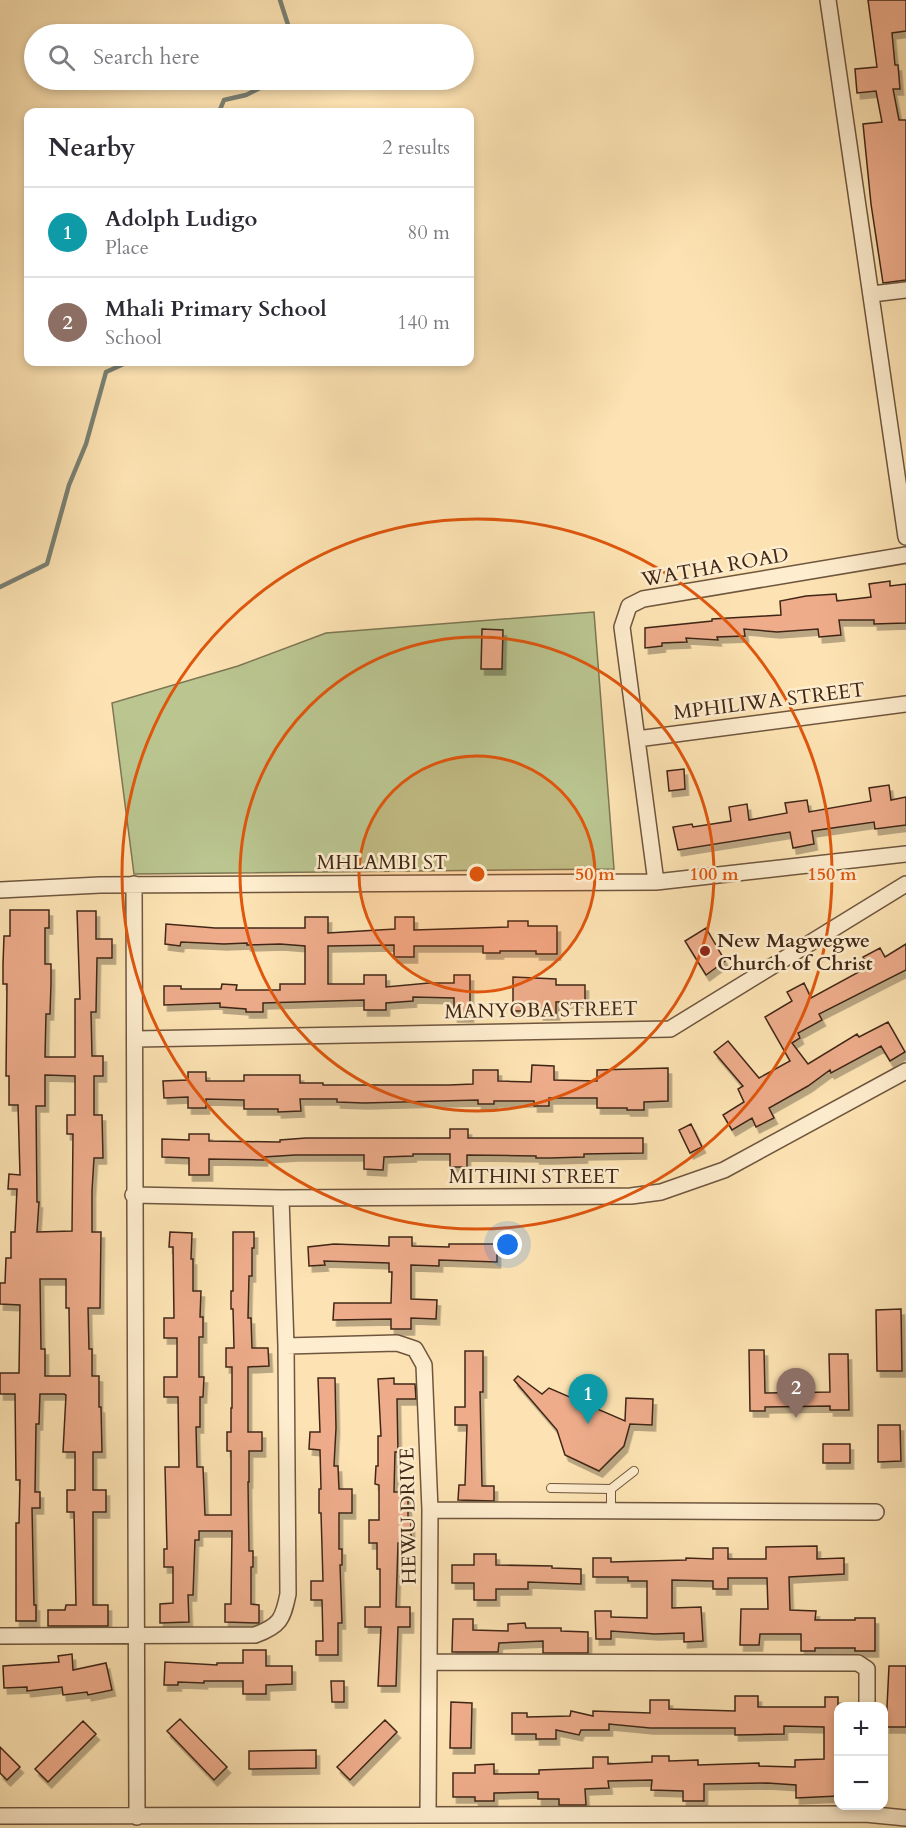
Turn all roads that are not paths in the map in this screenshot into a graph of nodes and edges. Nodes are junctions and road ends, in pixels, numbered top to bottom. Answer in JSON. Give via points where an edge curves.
{"nodes":[{"id":1,"x":828,"y":0,"type":"edge"},
{"id":2,"x":906,"y":290,"type":"edge"},
{"id":3,"x":872,"y":294,"type":"junction"},
{"id":4,"x":906,"y":537,"type":"edge"},
{"id":5,"x":906,"y":555,"type":"edge"},
{"id":6,"x":906,"y":704,"type":"edge"},
{"id":7,"x":637,"y":739,"type":"junction"},
{"id":8,"x":906,"y":854,"type":"edge"},
{"id":9,"x":656,"y":882,"type":"junction"},
{"id":10,"x":134,"y":884,"type":"junction"},
{"id":11,"x":906,"y":884,"type":"edge"},
{"id":12,"x":0,"y":890,"type":"edge"},
{"id":13,"x":136,"y":1039,"type":"junction"},
{"id":14,"x":906,"y":1071,"type":"edge"},
{"id":15,"x":133,"y":1196,"type":"junction"},
{"id":16,"x":281,"y":1198,"type":"junction"},
{"id":17,"x":286,"y":1346,"type":"junction"},
{"id":18,"x":634,"y":1471,"type":"dead end"},
{"id":19,"x":551,"y":1488,"type":"dead end"},
{"id":20,"x":611,"y":1490,"type":"junction"},
{"id":21,"x":430,"y":1510,"type":"junction"},
{"id":22,"x":611,"y":1511,"type":"junction"},
{"id":23,"x":876,"y":1512,"type":"dead end"},
{"id":24,"x":136,"y":1635,"type":"junction"},
{"id":25,"x":0,"y":1636,"type":"edge"},
{"id":26,"x":429,"y":1662,"type":"junction"},
{"id":27,"x":867,"y":1702,"type":"edge"},
{"id":28,"x":865,"y":1810,"type":"edge"},
{"id":29,"x":428,"y":1815,"type":"junction"},
{"id":30,"x":0,"y":1816,"type":"edge"},
{"id":31,"x":137,"y":1817,"type":"junction"},
{"id":32,"x":906,"y":1818,"type":"edge"},
{"id":33,"x":500,"y":1821,"type":"edge"},
{"id":34,"x":320,"y":1822,"type":"edge"}],
"edges":[{"from":1,"to":3,"type":"street"},
{"from":2,"to":3,"type":"street"},
{"from":3,"to":4,"type":"street"},
{"from":5,"to":7,"type":"street","name":"WATHA ROAD","via":[[643,599],[629,606],[622,627]]},
{"from":6,"to":7,"type":"street","name":"MPHILIWA STREET"},
{"from":7,"to":9,"type":"street","name":"WATHA ROAD"},
{"from":8,"to":9,"type":"street","name":"MHLAMBI ST"},
{"from":9,"to":10,"type":"street","name":"MHLAMBI ST"},
{"from":10,"to":12,"type":"street","name":"MHLAMBI ST"},
{"from":10,"to":13,"type":"street"},
{"from":11,"to":13,"type":"street","name":"MANYOBA STREET","via":[[670,1029]]},
{"from":13,"to":15,"type":"street"},
{"from":14,"to":16,"type":"street","name":"MITHINI STREET","via":[[724,1170],[661,1192],[631,1196]]},
{"from":15,"to":16,"type":"street","name":"MITHINI STREET"},
{"from":15,"to":24,"type":"street"},
{"from":16,"to":17,"type":"street"},
{"from":17,"to":21,"type":"street","name":"HEWU DRIVE","via":[[398,1343],[414,1349],[424,1365]]},
{"from":17,"to":24,"type":"street","via":[[288,1594],[284,1614],[271,1629],[255,1635]]},
{"from":18,"to":20,"type":"lane"},
{"from":19,"to":20,"type":"lane"},
{"from":20,"to":22,"type":"lane"},
{"from":21,"to":22,"type":"street"},
{"from":21,"to":26,"type":"street","name":"HEWU DRIVE"},
{"from":22,"to":23,"type":"street"},
{"from":24,"to":25,"type":"street"},
{"from":24,"to":31,"type":"street"},
{"from":26,"to":27,"type":"street","via":[[858,1663],[867,1669]]},
{"from":26,"to":29,"type":"street","name":"HEWU DRIVE"},
{"from":28,"to":32,"type":"street"},
{"from":28,"to":33,"type":"street"},
{"from":29,"to":33,"type":"street"},
{"from":29,"to":34,"type":"street"},
{"from":30,"to":31,"type":"street"},
{"from":31,"to":34,"type":"street"}]}
